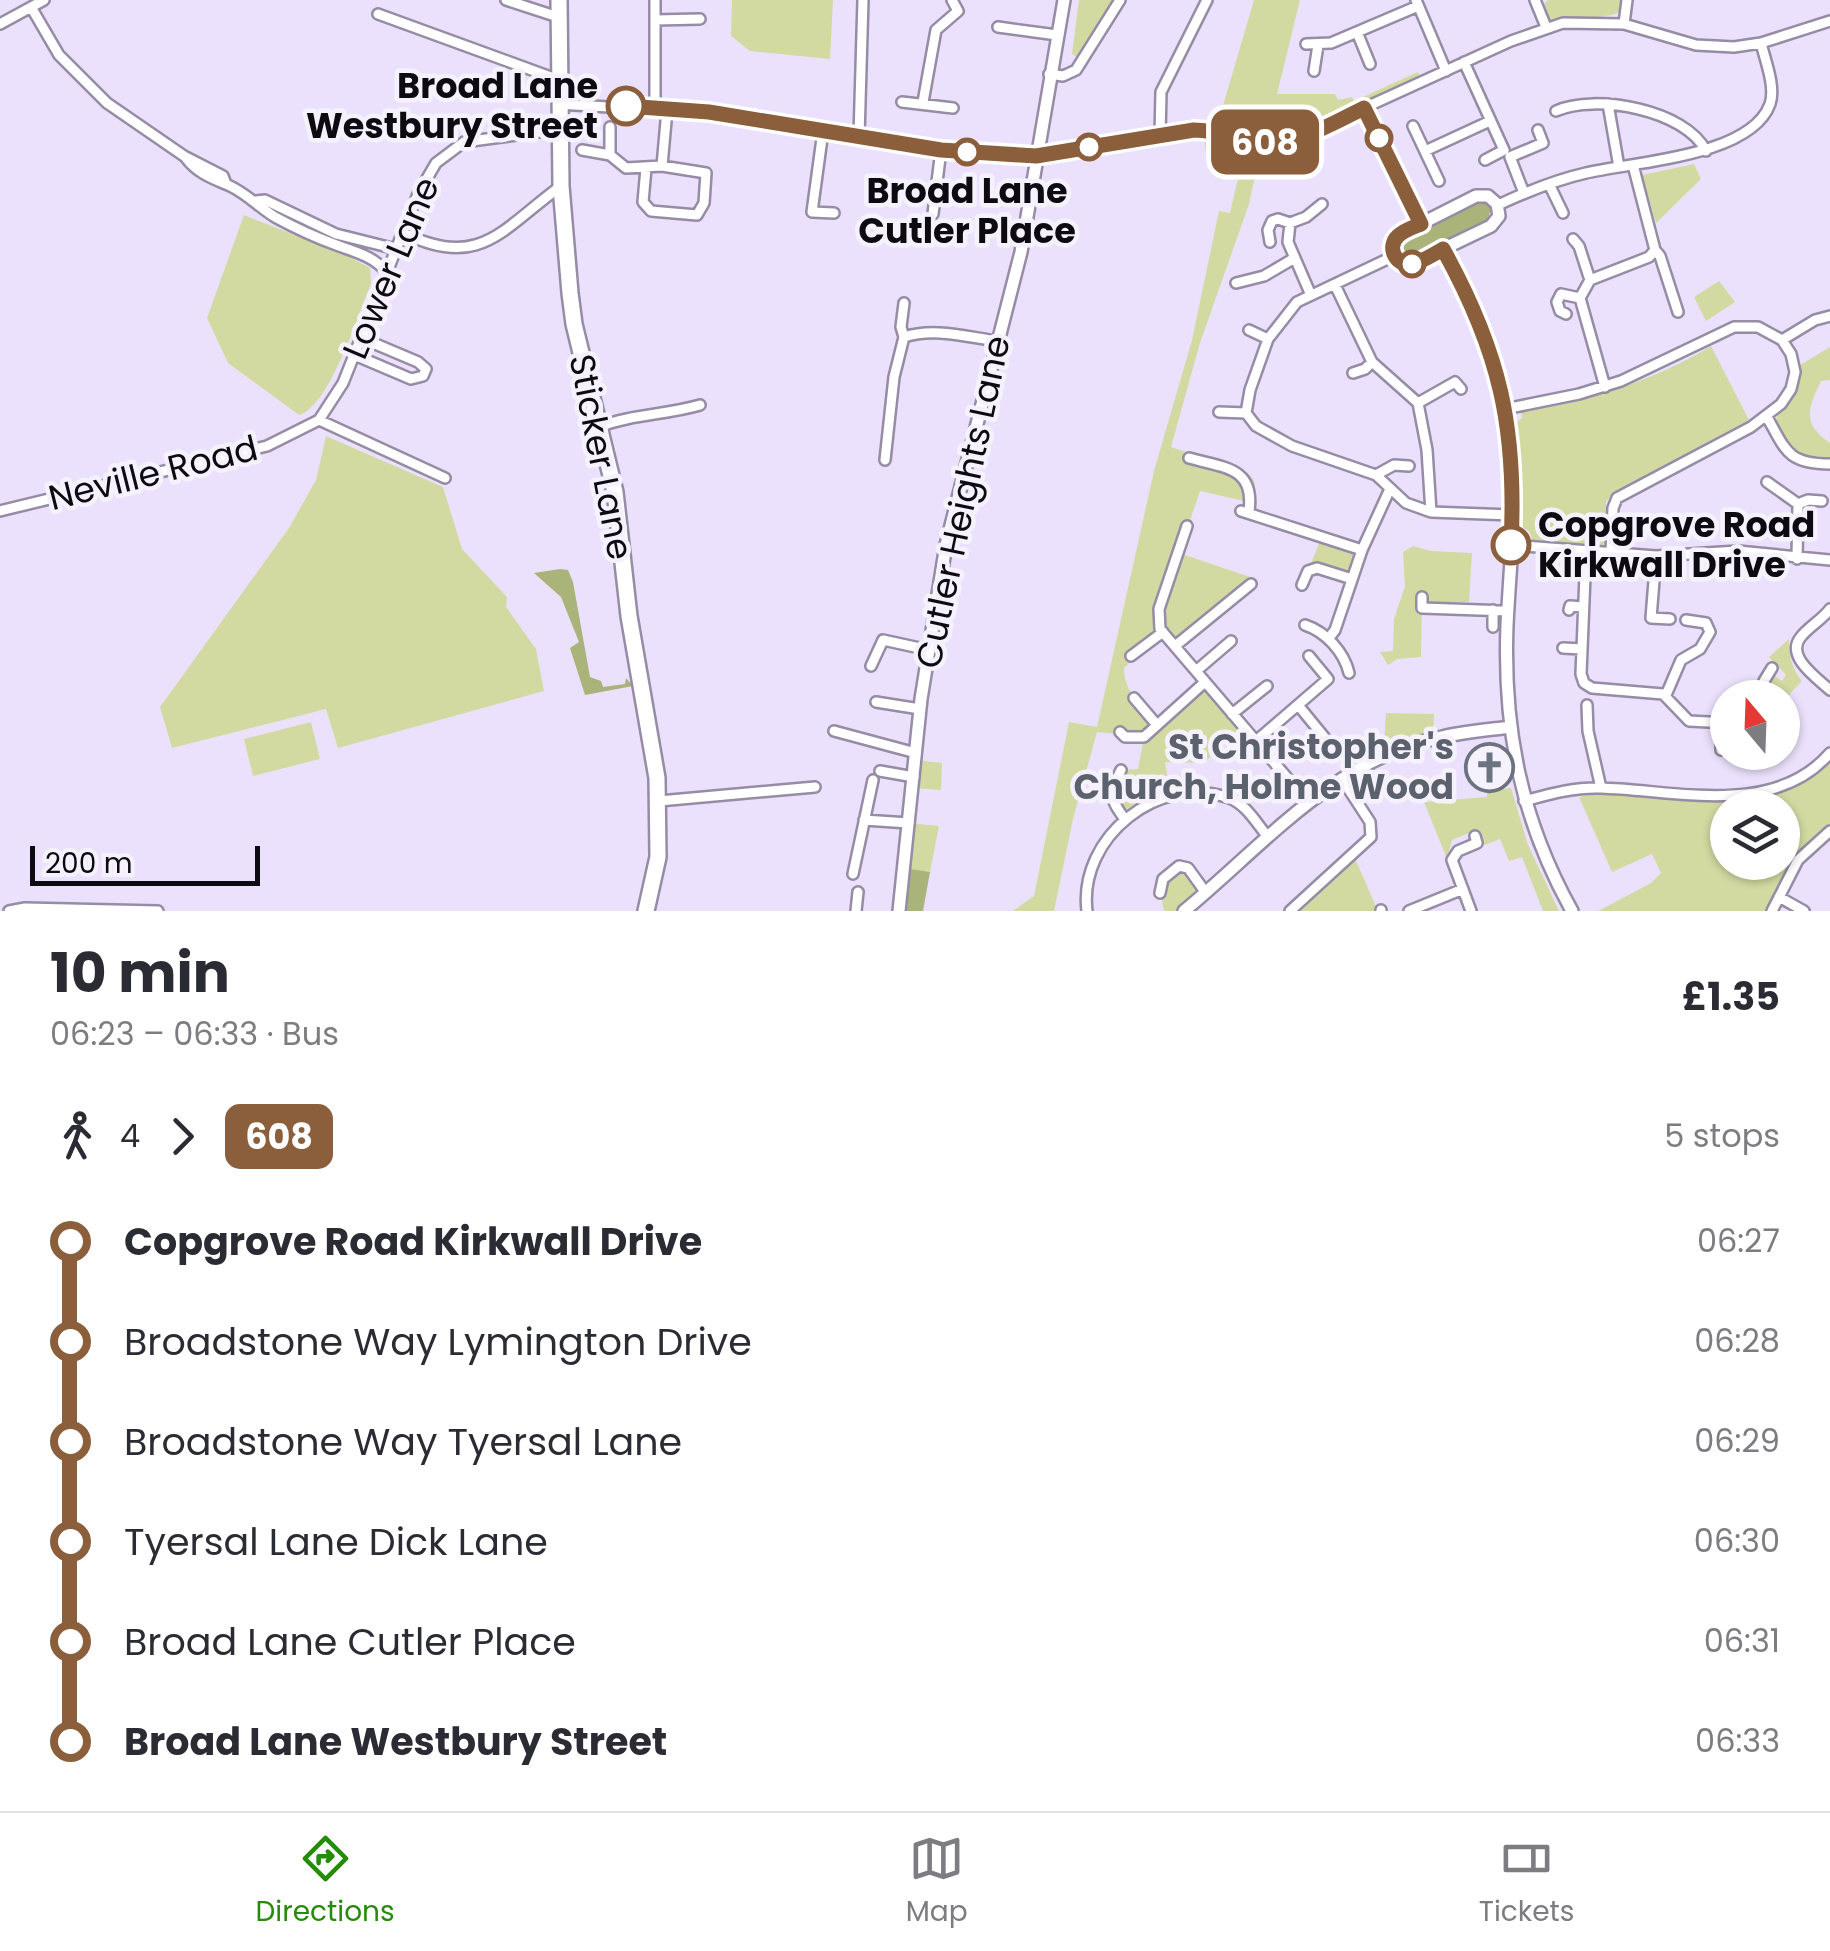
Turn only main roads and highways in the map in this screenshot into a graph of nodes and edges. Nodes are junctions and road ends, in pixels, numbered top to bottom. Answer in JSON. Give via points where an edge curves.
{"nodes":[{"id":1,"x":559,"y":0,"type":"edge"},
{"id":2,"x":646,"y":911,"type":"edge"}],
"edges":[{"from":1,"to":2,"type":"highway","name":"Sticker Lane","via":[[561,186],[574,324],[615,492],[659,801],[658,857]]}]}
